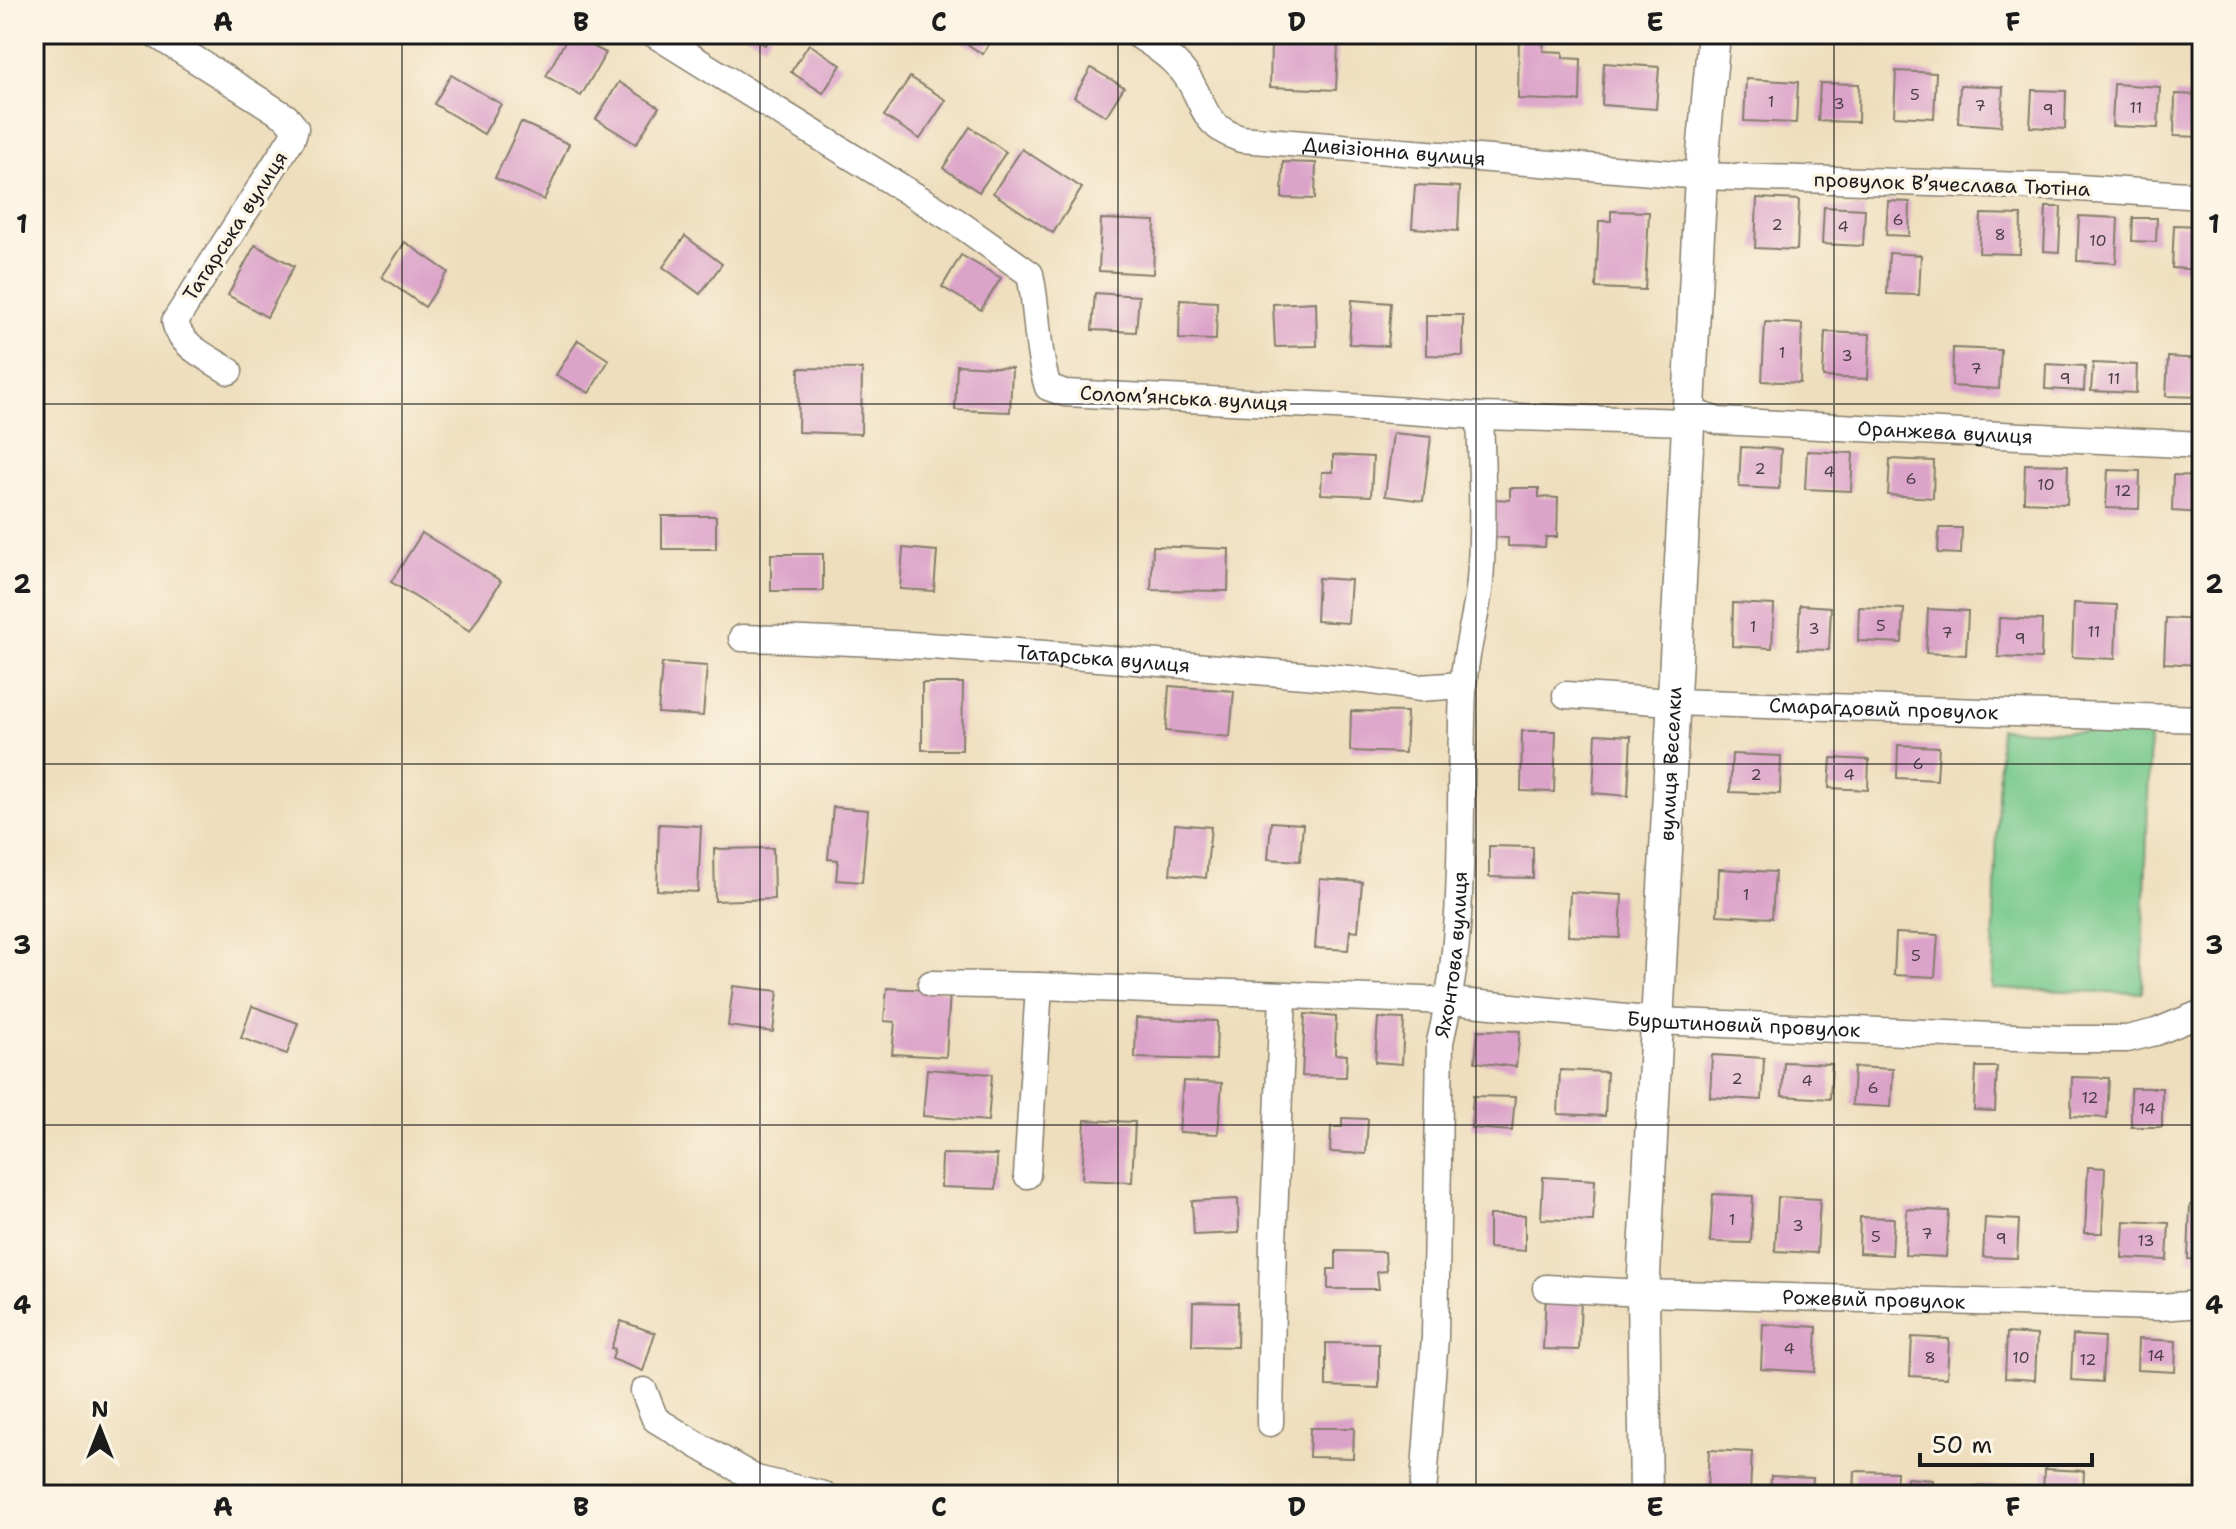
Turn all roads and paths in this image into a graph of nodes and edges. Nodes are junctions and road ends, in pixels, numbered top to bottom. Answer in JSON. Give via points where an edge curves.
{"nodes":[{"id":1,"x":155,"y":34,"type":"edge"},
{"id":2,"x":654,"y":34,"type":"edge"},
{"id":3,"x":1136,"y":34,"type":"edge"},
{"id":4,"x":1714,"y":34,"type":"edge"},
{"id":5,"x":1701,"y":176,"type":"junction"},
{"id":6,"x":2202,"y":196,"type":"edge"},
{"id":7,"x":229,"y":371,"type":"dead end"},
{"id":8,"x":1480,"y":416,"type":"junction"},
{"id":9,"x":1689,"y":416,"type":"junction"},
{"id":10,"x":2202,"y":445,"type":"edge"},
{"id":11,"x":742,"y":638,"type":"dead end"},
{"id":12,"x":1463,"y":685,"type":"junction"},
{"id":13,"x":1566,"y":695,"type":"dead end"},
{"id":14,"x":1672,"y":702,"type":"junction"},
{"id":15,"x":2202,"y":719,"type":"edge"},
{"id":16,"x":931,"y":984,"type":"dead end"},
{"id":17,"x":1039,"y":986,"type":"junction"},
{"id":18,"x":1283,"y":996,"type":"junction"},
{"id":19,"x":1450,"y":1001,"type":"junction"},
{"id":20,"x":2202,"y":1013,"type":"edge"},
{"id":21,"x":1658,"y":1021,"type":"junction"},
{"id":22,"x":1027,"y":1175,"type":"dead end"},
{"id":23,"x":1546,"y":1288,"type":"dead end"},
{"id":24,"x":1643,"y":1293,"type":"junction"},
{"id":25,"x":2202,"y":1304,"type":"edge"},
{"id":26,"x":644,"y":1391,"type":"dead end"},
{"id":27,"x":1270,"y":1423,"type":"dead end"},
{"id":28,"x":824,"y":1495,"type":"edge"},
{"id":29,"x":1423,"y":1495,"type":"edge"},
{"id":30,"x":1646,"y":1495,"type":"edge"}],
"edges":[{"from":1,"to":7,"type":"street","name":"Татарська вулиця","via":[[286,117],[295,128],[175,321],[187,344]]},
{"from":2,"to":8,"type":"street","name":"Соломʼянська вулиця","via":[[957,222],[1030,274],[1048,387],[1065,393]]},
{"from":3,"to":5,"type":"street","name":"Дивізіонна вулиця","via":[[1186,75],[1203,111],[1221,132],[1241,139]]},
{"from":4,"to":5,"type":"street","name":"вулиця Веселки"},
{"from":5,"to":6,"type":"street","name":"провулок Вʼячеслава Тютіна"},
{"from":5,"to":9,"type":"street","name":"вулиця Веселки"},
{"from":8,"to":9,"type":"street","name":"Соломʼянська вулиця"},
{"from":8,"to":12,"type":"street","name":"Яхонтова вулиця","via":[[1480,584]]},
{"from":9,"to":10,"type":"street","name":"Оранжева вулиця"},
{"from":9,"to":14,"type":"street","name":"вулиця Веселки"},
{"from":11,"to":12,"type":"street","name":"Татарська вулиця","via":[[991,650],[1419,688]]},
{"from":12,"to":19,"type":"street","name":"Яхонтова вулиця","via":[[1461,898]]},
{"from":13,"to":14,"type":"street","name":"Смарагдовий провулок"},
{"from":14,"to":15,"type":"street","name":"Смарагдовий провулок"},
{"from":14,"to":21,"type":"street","name":"вулиця Веселки"},
{"from":16,"to":17,"type":"street","name":"Бурштиновий провулок"},
{"from":17,"to":18,"type":"street","name":"Бурштиновий провулок"},
{"from":17,"to":22,"type":"street"},
{"from":18,"to":19,"type":"street","name":"Бурштиновий провулок"},
{"from":18,"to":27,"type":"street"},
{"from":19,"to":21,"type":"street","name":"Бурштиновий провулок"},
{"from":19,"to":29,"type":"street","name":"Яхонтова вулиця","via":[[1440,1042],[1435,1337]]},
{"from":20,"to":21,"type":"street","name":"Бурштиновий провулок","via":[[2127,1039]]},
{"from":21,"to":24,"type":"street","name":"вулиця Веселки"},
{"from":23,"to":24,"type":"street","name":"Рожевий провулок"},
{"from":24,"to":25,"type":"street","name":"Рожевий провулок"},
{"from":24,"to":30,"type":"street","name":"вулиця Веселки"},
{"from":26,"to":28,"type":"street","via":[[655,1419],[710,1453],[756,1479]]}]}
